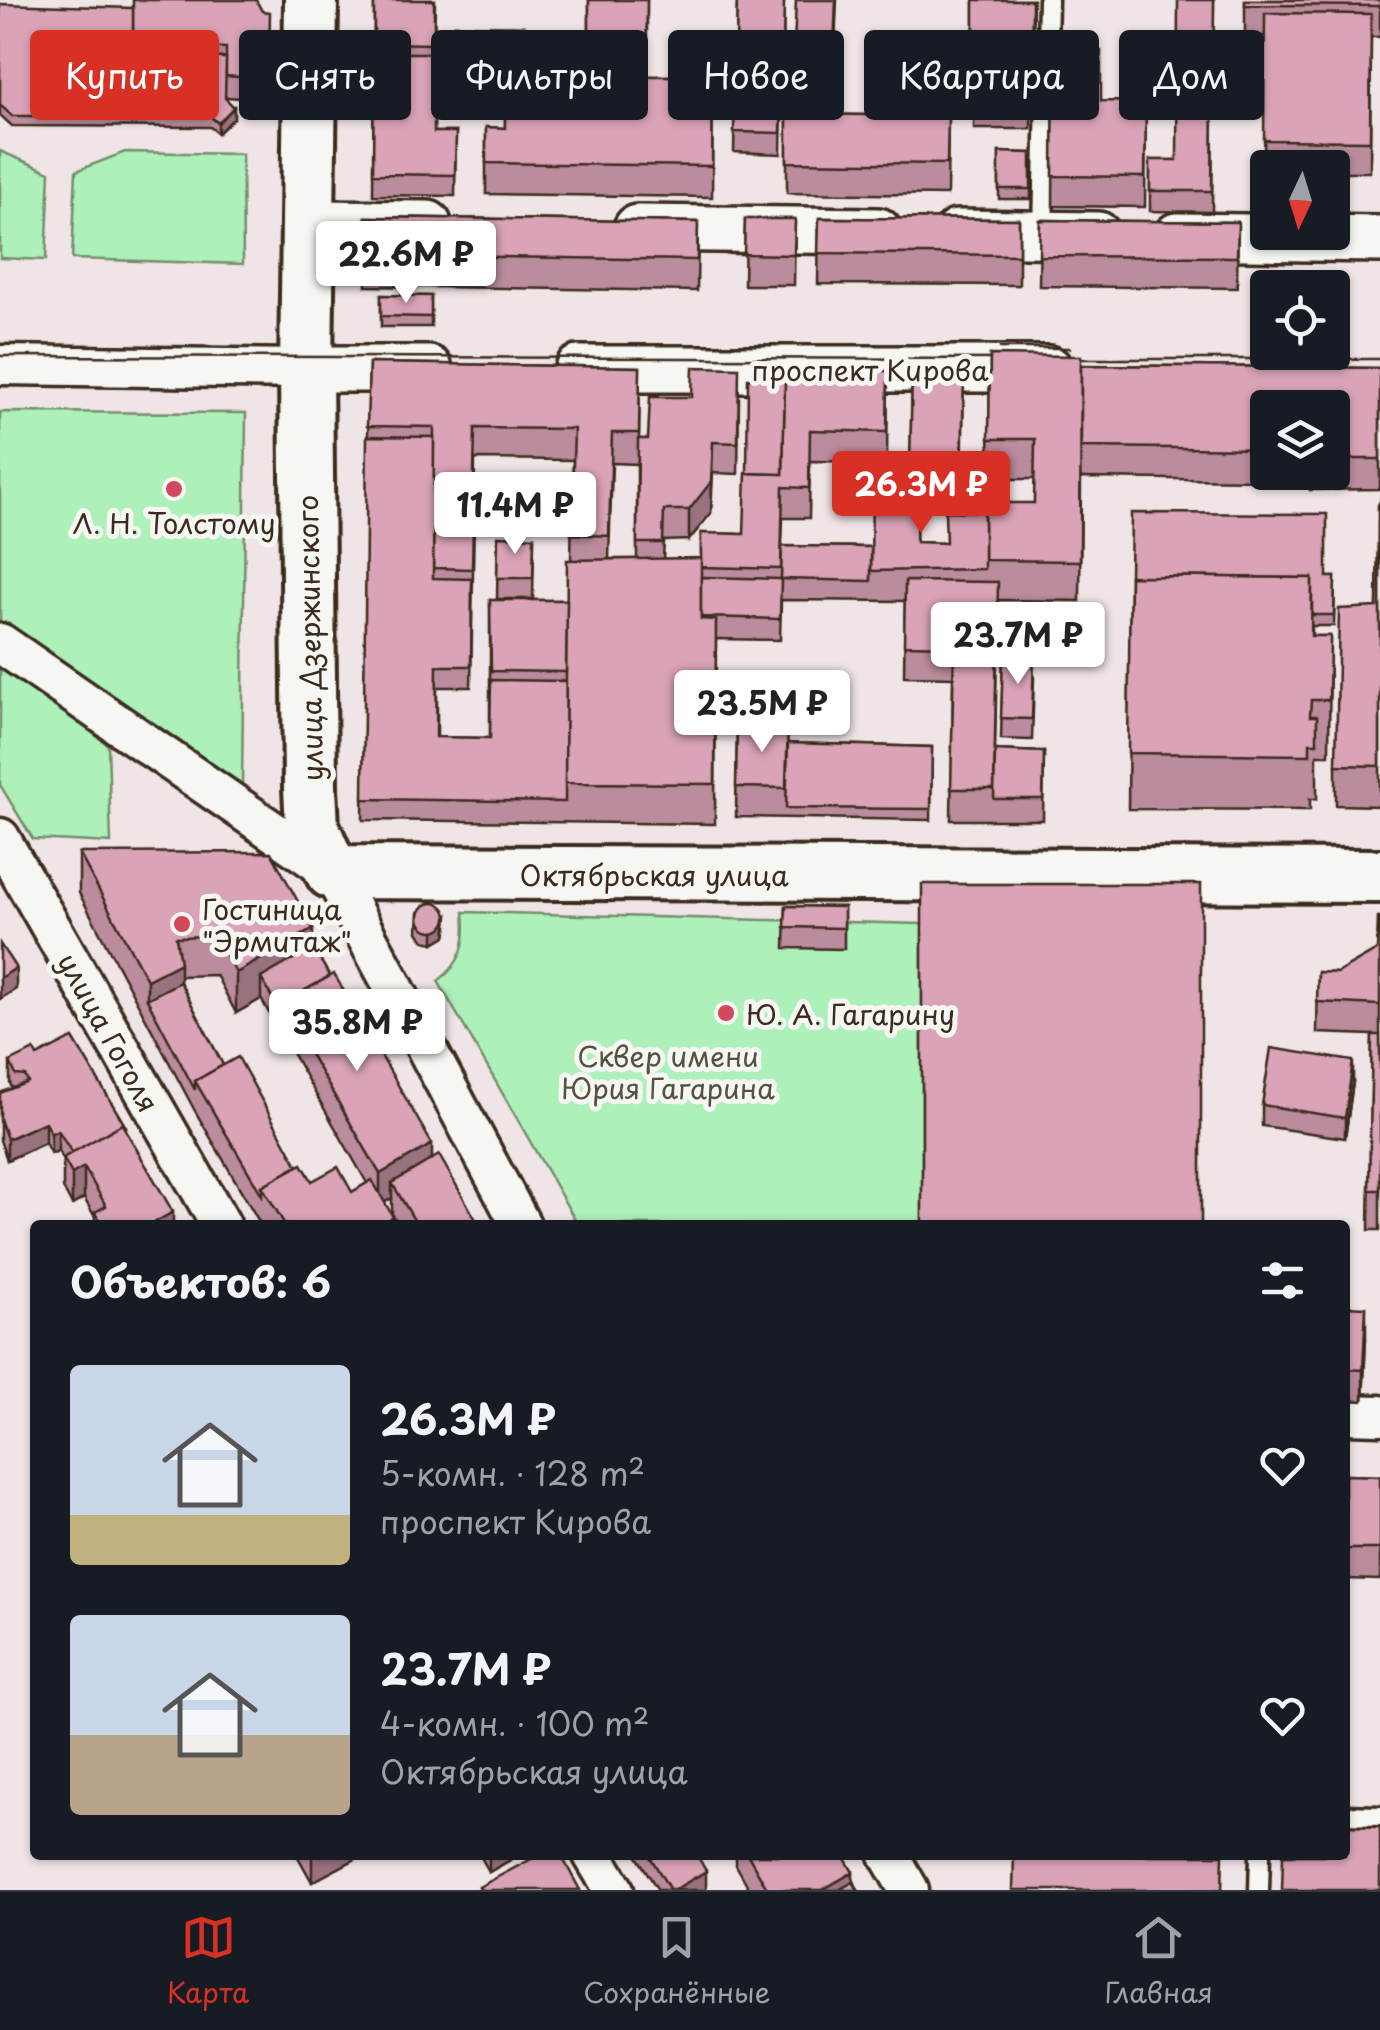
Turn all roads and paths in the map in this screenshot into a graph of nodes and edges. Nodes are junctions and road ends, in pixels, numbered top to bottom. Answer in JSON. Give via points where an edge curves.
{"nodes":[{"id":1,"x":311,"y":0,"type":"edge"},
{"id":2,"x":1048,"y":0,"type":"edge"},
{"id":3,"x":307,"y":222,"type":"junction"},
{"id":4,"x":466,"y":225,"type":"edge"},
{"id":5,"x":586,"y":227,"type":"edge"},
{"id":6,"x":1044,"y":234,"type":"junction"},
{"id":7,"x":1380,"y":240,"type":"edge"},
{"id":8,"x":0,"y":365,"type":"edge"},
{"id":9,"x":306,"y":369,"type":"junction"},
{"id":10,"x":478,"y":369,"type":"edge"},
{"id":11,"x":537,"y":369,"type":"edge"},
{"id":12,"x":1086,"y":369,"type":"edge"},
{"id":13,"x":0,"y":643,"type":"edge"},
{"id":14,"x":0,"y":838,"type":"edge"},
{"id":15,"x":332,"y":872,"type":"junction"},
{"id":16,"x":1380,"y":876,"type":"edge"},
{"id":17,"x":218,"y":1220,"type":"edge"},
{"id":18,"x":518,"y":1220,"type":"edge"},
{"id":19,"x":1350,"y":1414,"type":"edge"},
{"id":20,"x":1380,"y":1415,"type":"edge"},
{"id":21,"x":1350,"y":1815,"type":"edge"},
{"id":22,"x":1380,"y":1816,"type":"edge"},
{"id":23,"x":596,"y":1860,"type":"edge"},
{"id":24,"x":892,"y":1860,"type":"edge"},
{"id":25,"x":1260,"y":1860,"type":"edge"},
{"id":26,"x":614,"y":1890,"type":"edge"},
{"id":27,"x":909,"y":1890,"type":"edge"},
{"id":28,"x":1259,"y":1890,"type":"edge"}],
"edges":[{"from":1,"to":3,"type":"main road","name":"улица Дзержинского"},
{"from":2,"to":6,"type":"lane"},
{"from":3,"to":4,"type":"street"},
{"from":3,"to":9,"type":"main road","name":"улица Дзержинского"},
{"from":5,"to":6,"type":"street"},
{"from":6,"to":7,"type":"street"},
{"from":8,"to":9,"type":"street"},
{"from":9,"to":10,"type":"street"},
{"from":9,"to":15,"type":"main road","name":"улица Дзержинского","via":[[312,827]]},
{"from":11,"to":12,"type":"street","name":"проспект Кирова"},
{"from":13,"to":15,"type":"street"},
{"from":14,"to":17,"type":"street","name":"улица Гоголя"},
{"from":15,"to":16,"type":"main road","name":"Октябрьская улица"},
{"from":15,"to":18,"type":"street","name":"улица Дзержинского"},
{"from":19,"to":20,"type":"street"},
{"from":21,"to":22,"type":"lane"},
{"from":23,"to":26,"type":"street"},
{"from":24,"to":27,"type":"street"},
{"from":25,"to":28,"type":"lane"}]}
